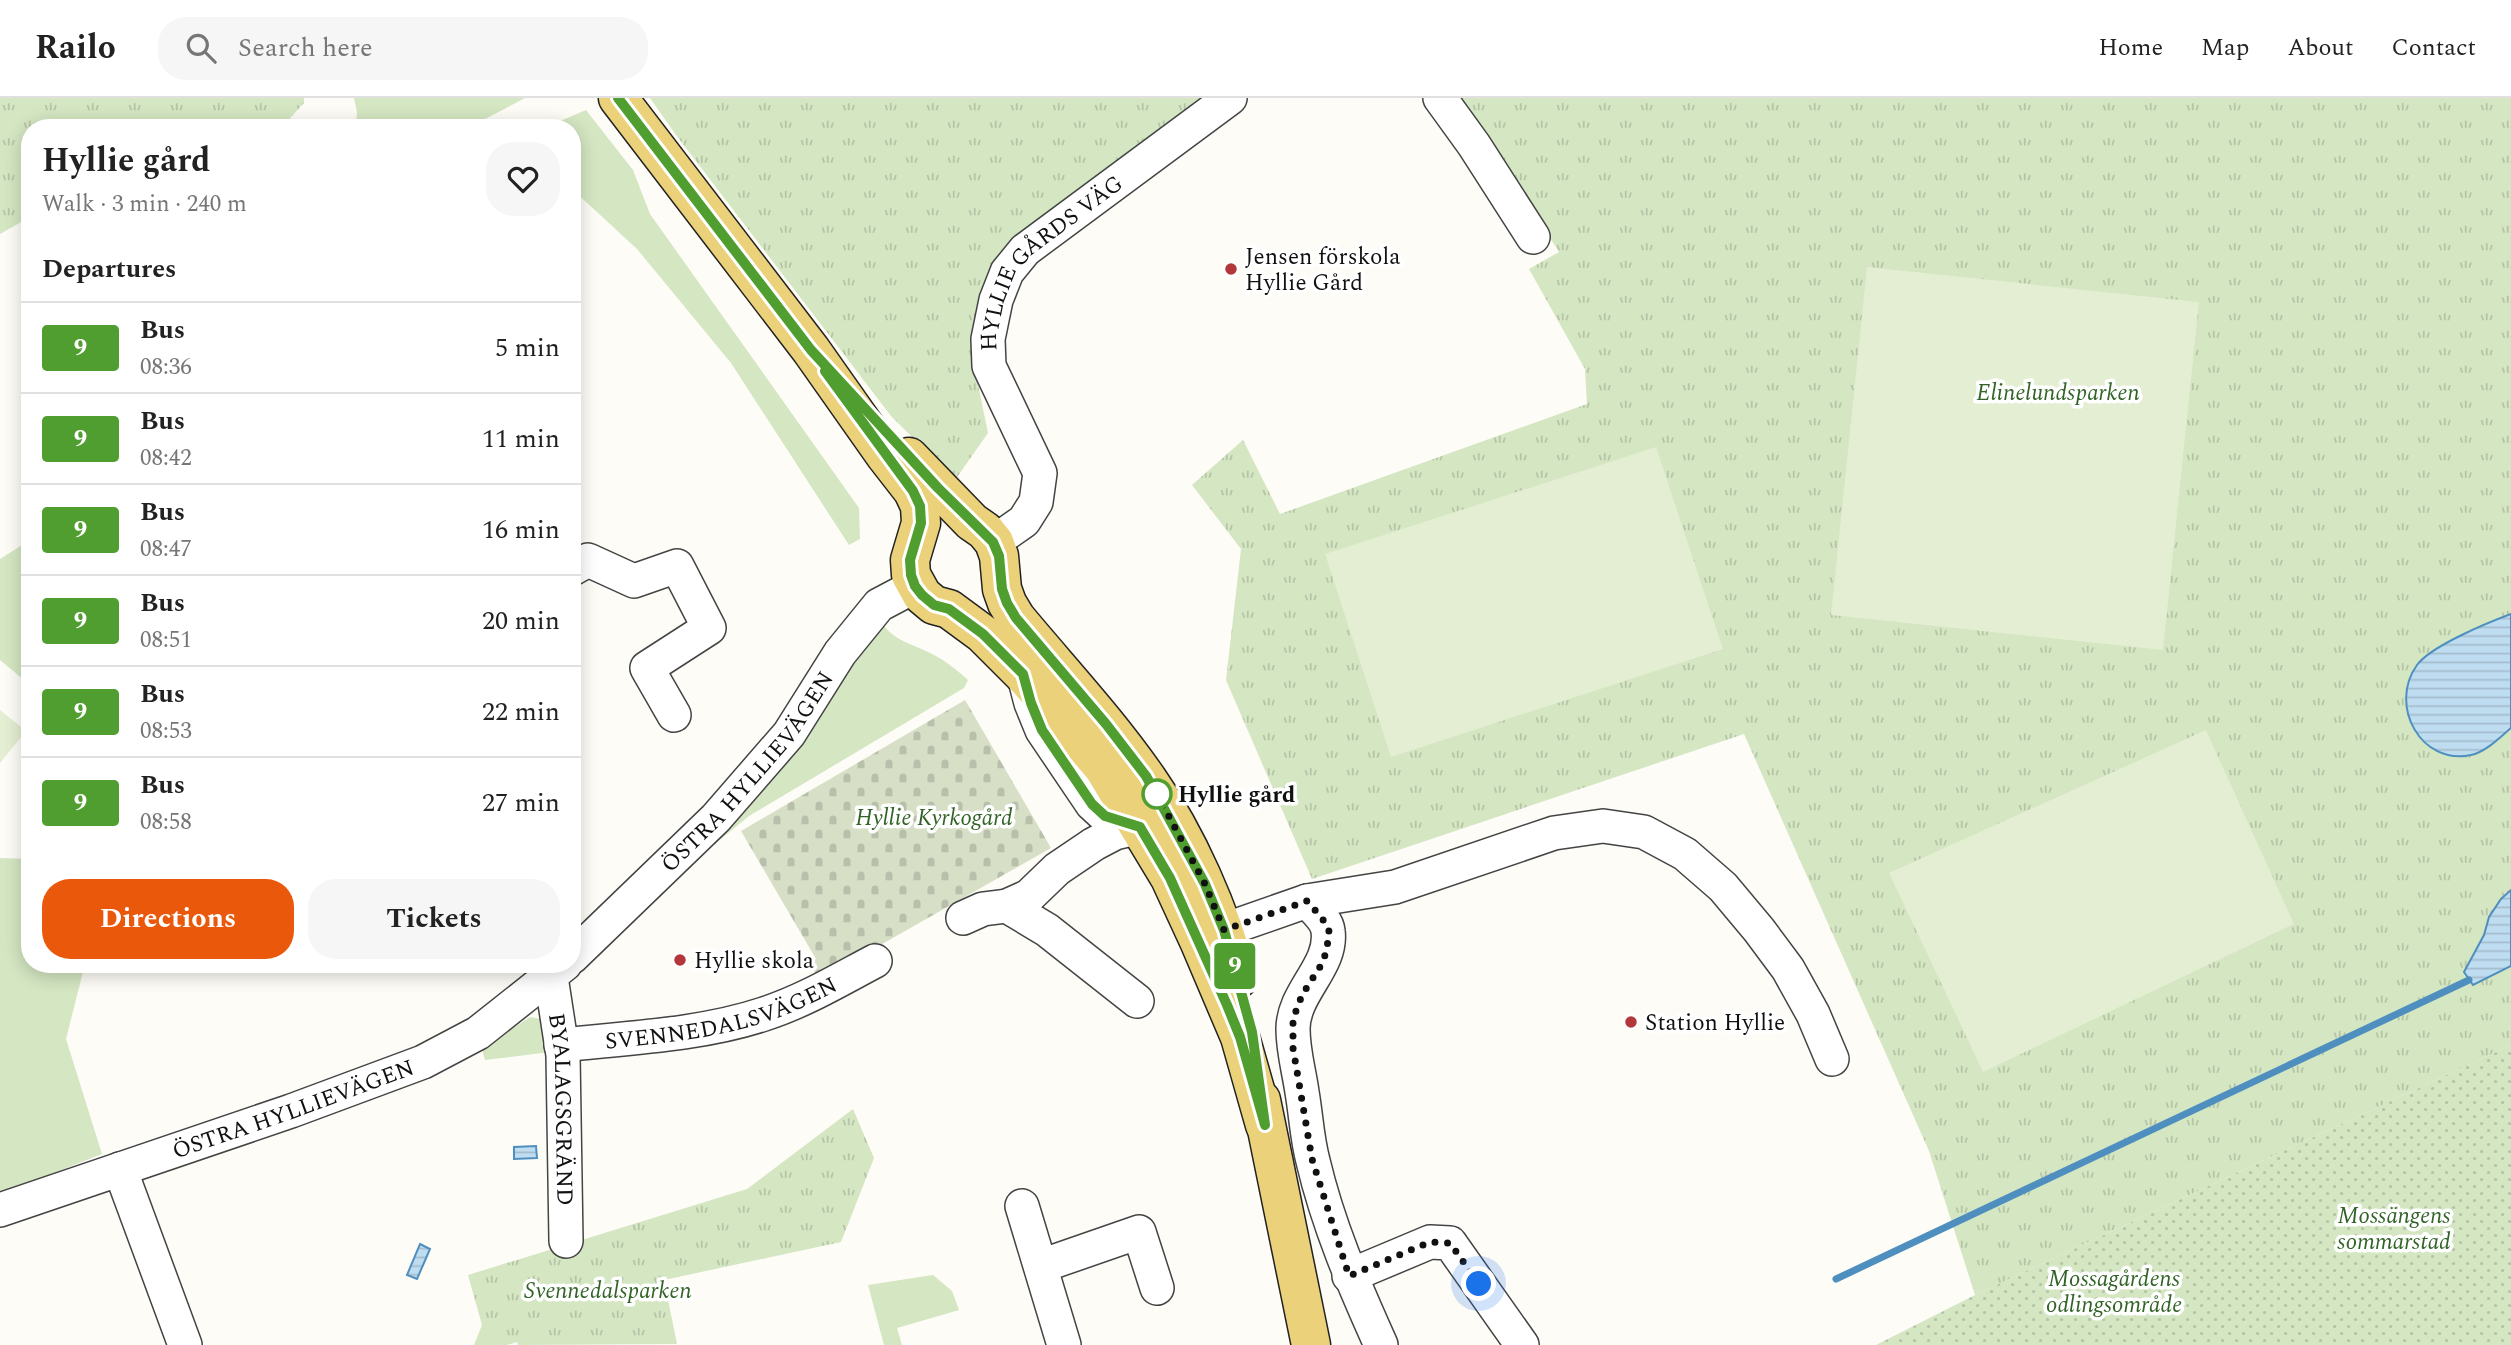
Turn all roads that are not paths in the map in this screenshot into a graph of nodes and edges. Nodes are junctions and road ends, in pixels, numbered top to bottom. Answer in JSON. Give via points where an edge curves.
{"nodes":[{"id":1,"x":618,"y":98,"type":"edge"},
{"id":2,"x":1230,"y":98,"type":"edge"},
{"id":3,"x":1440,"y":98,"type":"edge"},
{"id":4,"x":1532,"y":237,"type":"dead end"},
{"id":5,"x":811,"y":350,"type":"junction"},
{"id":6,"x":914,"y":545,"type":"junction"},
{"id":7,"x":988,"y":545,"type":"junction"},
{"id":8,"x":581,"y":564,"type":"edge"},
{"id":9,"x":915,"y":586,"type":"junction"},
{"id":10,"x":949,"y":609,"type":"junction"},
{"id":11,"x":674,"y":715,"type":"dead end"},
{"id":12,"x":1140,"y":827,"type":"junction"},
{"id":13,"x":1307,"y":901,"type":"junction"},
{"id":14,"x":1007,"y":906,"type":"junction"},
{"id":15,"x":963,"y":918,"type":"dead end"},
{"id":16,"x":1212,"y":937,"type":"junction"},
{"id":17,"x":581,"y":949,"type":"edge"},
{"id":18,"x":876,"y":961,"type":"dead end"},
{"id":19,"x":553,"y":973,"type":"edge"},
{"id":20,"x":562,"y":973,"type":"edge"},
{"id":21,"x":1137,"y":1001,"type":"dead end"},
{"id":22,"x":561,"y":1045,"type":"junction"},
{"id":23,"x":1832,"y":1059,"type":"dead end"},
{"id":24,"x":120,"y":1169,"type":"junction"},
{"id":25,"x":1022,"y":1206,"type":"dead end"},
{"id":26,"x":0,"y":1210,"type":"edge"},
{"id":27,"x":566,"y":1241,"type":"dead end"},
{"id":28,"x":1041,"y":1266,"type":"junction"},
{"id":29,"x":1349,"y":1276,"type":"junction"},
{"id":30,"x":1157,"y":1288,"type":"dead end"},
{"id":31,"x":186,"y":1345,"type":"edge"},
{"id":32,"x":1064,"y":1345,"type":"edge"},
{"id":33,"x":1311,"y":1345,"type":"edge"},
{"id":34,"x":1381,"y":1345,"type":"edge"},
{"id":35,"x":1522,"y":1345,"type":"edge"}],
"edges":[{"from":1,"to":5,"type":"main road"},
{"from":2,"to":7,"type":"street","name":"HYLLIE GÅRDS VÄG","via":[[1026,250],[1007,272],[988,339],[989,366],[1040,473],[1037,502],[1024,521]]},
{"from":3,"to":4,"type":"street"},
{"from":5,"to":6,"type":"main road","via":[[913,491],[921,523]]},
{"from":5,"to":7,"type":"main road"},
{"from":6,"to":7,"type":"main road","via":[[923,532],[941,521],[956,519]]},
{"from":6,"to":9,"type":"main road","via":[[910,560]]},
{"from":7,"to":10,"type":"main road","via":[[994,586],[984,599]]},
{"from":7,"to":16,"type":"main road","via":[[1016,618],[1106,724],[1157,794],[1205,884]]},
{"from":8,"to":11,"type":"street","via":[[588,560],[634,581],[677,566],[709,628],[647,668]]},
{"from":9,"to":10,"type":"main road","via":[[934,605]]},
{"from":9,"to":17,"type":"street","name":"ÖSTRA HYLLIEVÄGEN","via":[[879,605],[840,653],[789,734],[730,803]]},
{"from":10,"to":12,"type":"main road","via":[[983,634],[1023,674],[1103,767]]},
{"from":12,"to":14,"type":"street","via":[[1094,844],[1057,869],[1029,896]]},
{"from":12,"to":16,"type":"main road"},
{"from":13,"to":16,"type":"street"},
{"from":13,"to":23,"type":"street","via":[[1395,887],[1554,833],[1603,826],[1644,832],[1695,862],[1759,930],[1807,1003]]},
{"from":13,"to":29,"type":"street","via":[[1329,930],[1323,962],[1293,1019],[1293,1048],[1312,1159]]},
{"from":14,"to":15,"type":"street"},
{"from":14,"to":21,"type":"street","via":[[1047,930]]},
{"from":16,"to":33,"type":"main road","via":[[1252,1032],[1265,1125]]},
{"from":18,"to":22,"type":"street","name":"SVENNEDALSVÄGEN","via":[[762,1015],[699,1029]]},
{"from":19,"to":24,"type":"street","name":"ÖSTRA HYLLIEVÄGEN","via":[[478,1033],[423,1062]]},
{"from":20,"to":22,"type":"street","name":"BYALAGSGRÄND"},
{"from":22,"to":27,"type":"street","name":"BYALAGSGRÄND"},
{"from":24,"to":26,"type":"street","name":"ÖSTRA HYLLIEVÄGEN"},
{"from":24,"to":31,"type":"street"},
{"from":25,"to":28,"type":"street"},
{"from":28,"to":30,"type":"street","via":[[1139,1232]]},
{"from":28,"to":32,"type":"street"},
{"from":29,"to":34,"type":"street"},
{"from":29,"to":35,"type":"street","via":[[1430,1242],[1450,1243]]}]}
